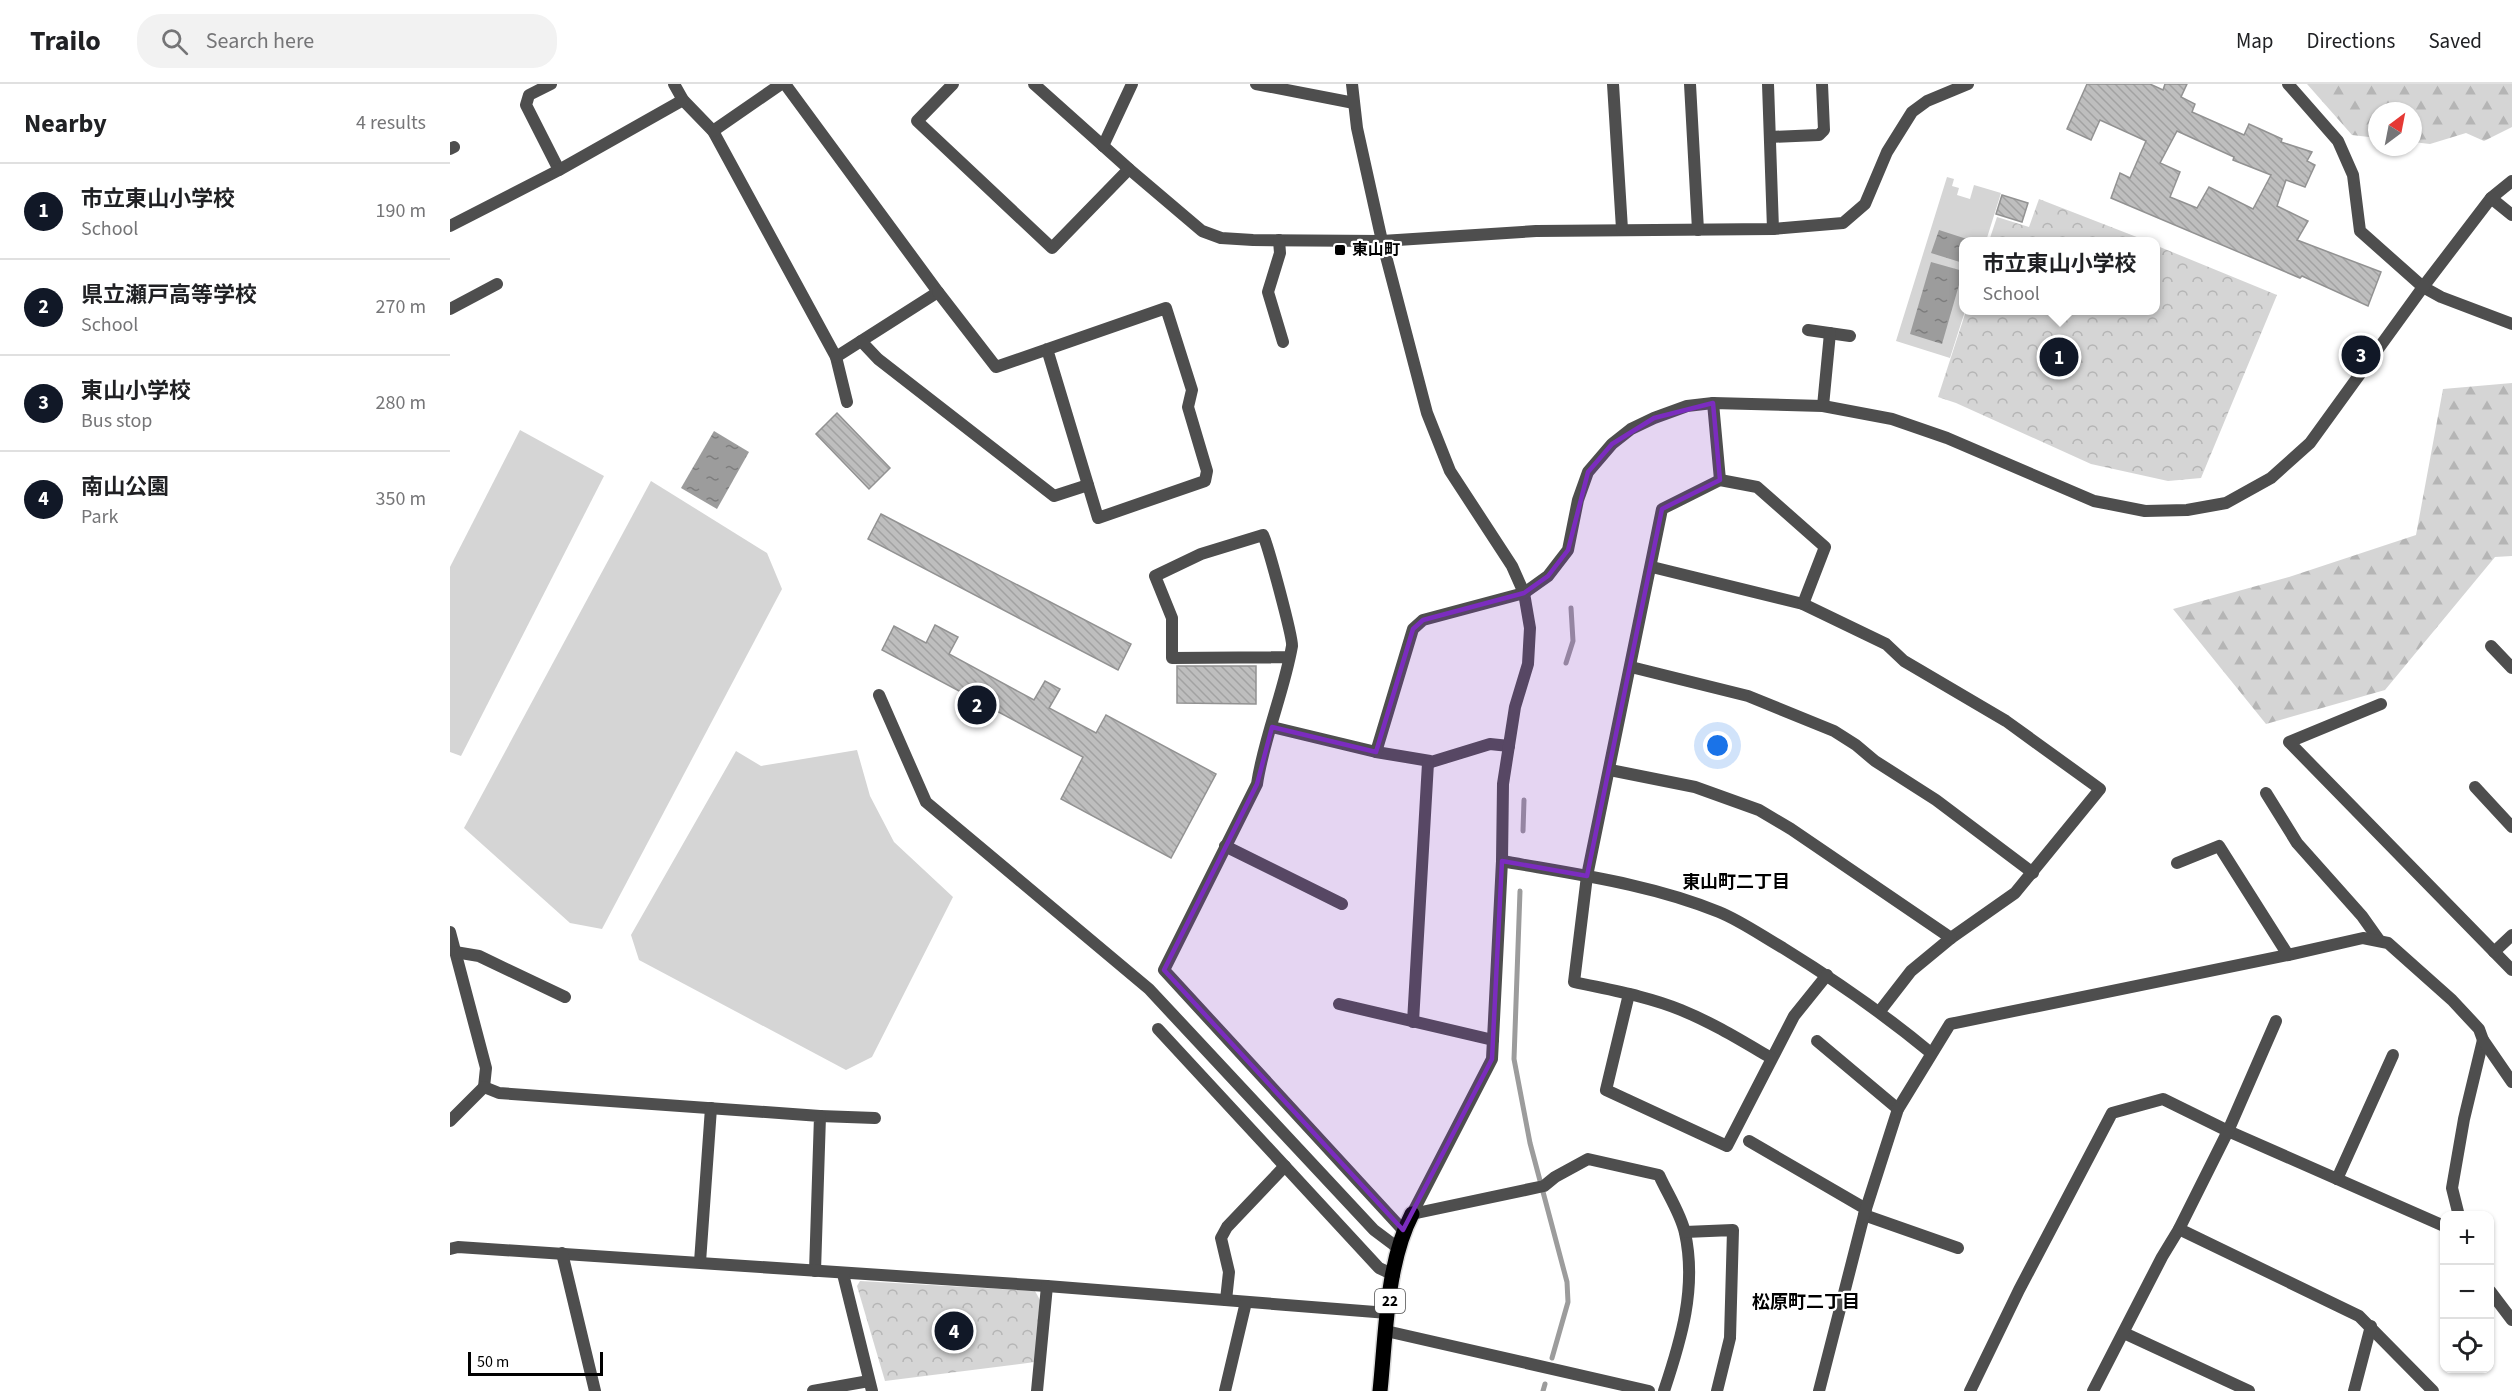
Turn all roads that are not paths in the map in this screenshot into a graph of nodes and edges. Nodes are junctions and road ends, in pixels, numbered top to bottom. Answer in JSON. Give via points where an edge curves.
{"nodes":[{"id":1,"x":551,"y":84,"type":"edge"},
{"id":2,"x":674,"y":84,"type":"edge"},
{"id":3,"x":783,"y":84,"type":"edge"},
{"id":4,"x":953,"y":84,"type":"edge"},
{"id":5,"x":1034,"y":84,"type":"edge"},
{"id":6,"x":1256,"y":84,"type":"edge"},
{"id":7,"x":1352,"y":84,"type":"edge"},
{"id":8,"x":1613,"y":84,"type":"edge"},
{"id":9,"x":1690,"y":84,"type":"edge"},
{"id":10,"x":1768,"y":84,"type":"edge"},
{"id":11,"x":1822,"y":84,"type":"edge"},
{"id":12,"x":1968,"y":84,"type":"edge"},
{"id":13,"x":2288,"y":84,"type":"edge"},
{"id":14,"x":1126,"y":86,"type":"edge"},
{"id":15,"x":683,"y":100,"type":"junction"},
{"id":16,"x":1354,"y":103,"type":"junction"},
{"id":17,"x":713,"y":131,"type":"junction"},
{"id":18,"x":1770,"y":137,"type":"junction"},
{"id":19,"x":1103,"y":146,"type":"junction"},
{"id":20,"x":1129,"y":169,"type":"junction"},
{"id":21,"x":559,"y":170,"type":"junction"},
{"id":22,"x":2512,"y":181,"type":"edge"},
{"id":23,"x":2491,"y":198,"type":"junction"},
{"id":24,"x":2512,"y":215,"type":"edge"},
{"id":25,"x":450,"y":226,"type":"edge"},
{"id":26,"x":1773,"y":229,"type":"junction"},
{"id":27,"x":1622,"y":230,"type":"junction"},
{"id":28,"x":1698,"y":230,"type":"junction"},
{"id":29,"x":1279,"y":240,"type":"junction"},
{"id":30,"x":1382,"y":241,"type":"junction"},
{"id":31,"x":497,"y":284,"type":"dead end"},
{"id":32,"x":2423,"y":287,"type":"junction"},
{"id":33,"x":938,"y":292,"type":"junction"},
{"id":34,"x":450,"y":309,"type":"edge"},
{"id":35,"x":2512,"y":324,"type":"edge"},
{"id":36,"x":1808,"y":330,"type":"dead end"},
{"id":37,"x":1830,"y":333,"type":"junction"},
{"id":38,"x":1850,"y":336,"type":"dead end"},
{"id":39,"x":861,"y":341,"type":"junction"},
{"id":40,"x":1283,"y":342,"type":"dead end"},
{"id":41,"x":1047,"y":349,"type":"junction"},
{"id":42,"x":836,"y":357,"type":"junction"},
{"id":43,"x":847,"y":402,"type":"dead end"},
{"id":44,"x":1713,"y":404,"type":"junction"},
{"id":45,"x":1823,"y":406,"type":"junction"},
{"id":46,"x":1720,"y":480,"type":"junction"},
{"id":47,"x":1088,"y":485,"type":"junction"},
{"id":48,"x":1652,"y":567,"type":"junction"},
{"id":49,"x":1524,"y":593,"type":"junction"},
{"id":50,"x":1803,"y":604,"type":"junction"},
{"id":51,"x":2491,"y":646,"type":"dead end"},
{"id":52,"x":1288,"y":657,"type":"junction"},
{"id":53,"x":1631,"y":667,"type":"junction"},
{"id":54,"x":2512,"y":668,"type":"edge"},
{"id":55,"x":879,"y":695,"type":"dead end"},
{"id":56,"x":2381,"y":704,"type":"dead end"},
{"id":57,"x":1272,"y":727,"type":"junction"},
{"id":58,"x":1509,"y":746,"type":"junction"},
{"id":59,"x":1376,"y":752,"type":"junction"},
{"id":60,"x":1428,"y":763,"type":"junction"},
{"id":61,"x":1611,"y":770,"type":"junction"},
{"id":62,"x":2475,"y":787,"type":"dead end"},
{"id":63,"x":2266,"y":793,"type":"dead end"},
{"id":64,"x":2512,"y":827,"type":"edge"},
{"id":65,"x":1225,"y":846,"type":"junction"},
{"id":66,"x":1502,"y":861,"type":"junction"},
{"id":67,"x":2177,"y":863,"type":"dead end"},
{"id":68,"x":2033,"y":873,"type":"junction"},
{"id":69,"x":1587,"y":876,"type":"junction"},
{"id":70,"x":1342,"y":904,"type":"dead end"},
{"id":71,"x":450,"y":932,"type":"edge"},
{"id":72,"x":2512,"y":935,"type":"edge"},
{"id":73,"x":1951,"y":938,"type":"junction"},
{"id":74,"x":2379,"y":940,"type":"junction"},
{"id":75,"x":455,"y":952,"type":"junction"},
{"id":76,"x":2494,"y":952,"type":"junction"},
{"id":77,"x":2288,"y":956,"type":"junction"},
{"id":78,"x":2512,"y":970,"type":"edge"},
{"id":79,"x":1827,"y":975,"type":"junction"},
{"id":80,"x":1629,"y":994,"type":"junction"},
{"id":81,"x":565,"y":997,"type":"dead end"},
{"id":82,"x":1339,"y":1004,"type":"dead end"},
{"id":83,"x":1880,"y":1011,"type":"junction"},
{"id":84,"x":2276,"y":1021,"type":"dead end"},
{"id":85,"x":1413,"y":1022,"type":"junction"},
{"id":86,"x":1158,"y":1029,"type":"dead end"},
{"id":87,"x":1493,"y":1040,"type":"junction"},
{"id":88,"x":2483,"y":1040,"type":"junction"},
{"id":89,"x":1816,"y":1041,"type":"dead end"},
{"id":90,"x":1931,"y":1053,"type":"junction"},
{"id":91,"x":2393,"y":1055,"type":"dead end"},
{"id":92,"x":1771,"y":1058,"type":"junction"},
{"id":93,"x":2512,"y":1082,"type":"edge"},
{"id":94,"x":484,"y":1087,"type":"junction"},
{"id":95,"x":711,"y":1108,"type":"junction"},
{"id":96,"x":1898,"y":1109,"type":"junction"},
{"id":97,"x":820,"y":1116,"type":"junction"},
{"id":98,"x":875,"y":1118,"type":"dead end"},
{"id":99,"x":450,"y":1121,"type":"edge"},
{"id":100,"x":2228,"y":1131,"type":"junction"},
{"id":101,"x":1749,"y":1141,"type":"dead end"},
{"id":102,"x":1285,"y":1166,"type":"junction"},
{"id":103,"x":2337,"y":1179,"type":"junction"},
{"id":104,"x":2458,"y":1211,"type":"edge"},
{"id":105,"x":1865,"y":1212,"type":"junction"},
{"id":106,"x":1412,"y":1214,"type":"junction"},
{"id":107,"x":2440,"y":1224,"type":"edge"},
{"id":108,"x":2179,"y":1229,"type":"junction"},
{"id":109,"x":1403,"y":1230,"type":"junction"},
{"id":110,"x":1685,"y":1232,"type":"junction"},
{"id":111,"x":1398,"y":1248,"type":"junction"},
{"id":112,"x":1958,"y":1248,"type":"dead end"},
{"id":113,"x":450,"y":1249,"type":"edge"},
{"id":114,"x":562,"y":1253,"type":"junction"},
{"id":115,"x":700,"y":1263,"type":"junction"},
{"id":116,"x":814,"y":1271,"type":"junction"},
{"id":117,"x":843,"y":1274,"type":"junction"},
{"id":118,"x":1394,"y":1275,"type":"junction"},
{"id":119,"x":1047,"y":1286,"type":"junction"},
{"id":120,"x":2494,"y":1296,"type":"edge"},
{"id":121,"x":1226,"y":1300,"type":"junction"},
{"id":122,"x":1246,"y":1302,"type":"junction"},
{"id":123,"x":1388,"y":1313,"type":"junction"},
{"id":124,"x":2512,"y":1320,"type":"edge"},
{"id":125,"x":2371,"y":1326,"type":"junction"},
{"id":126,"x":1386,"y":1332,"type":"junction"},
{"id":127,"x":2124,"y":1333,"type":"junction"},
{"id":128,"x":870,"y":1386,"type":"edge"},
{"id":129,"x":596,"y":1391,"type":"edge"},
{"id":130,"x":813,"y":1391,"type":"edge"},
{"id":131,"x":1037,"y":1391,"type":"edge"},
{"id":132,"x":1225,"y":1391,"type":"edge"},
{"id":133,"x":1380,"y":1391,"type":"edge"},
{"id":134,"x":1649,"y":1391,"type":"edge"},
{"id":135,"x":1664,"y":1391,"type":"edge"},
{"id":136,"x":1717,"y":1391,"type":"edge"},
{"id":137,"x":1819,"y":1391,"type":"edge"},
{"id":138,"x":1970,"y":1391,"type":"edge"},
{"id":139,"x":2093,"y":1391,"type":"edge"},
{"id":140,"x":2249,"y":1391,"type":"edge"},
{"id":141,"x":2354,"y":1391,"type":"edge"},
{"id":142,"x":2433,"y":1391,"type":"edge"}],
"edges":[{"from":1,"to":21,"type":"street","via":[[529,95],[526,105]]},
{"from":2,"to":15,"type":"street"},
{"from":3,"to":17,"type":"street"},
{"from":3,"to":33,"type":"street"},
{"from":4,"to":20,"type":"street","via":[[917,121],[1052,248]]},
{"from":5,"to":19,"type":"street"},
{"from":6,"to":16,"type":"street"},
{"from":7,"to":16,"type":"street"},
{"from":8,"to":27,"type":"street"},
{"from":9,"to":28,"type":"street"},
{"from":10,"to":18,"type":"street"},
{"from":11,"to":18,"type":"street","via":[[1824,130],[1819,135]]},
{"from":12,"to":26,"type":"street","via":[[1927,101],[1912,112],[1887,152],[1866,204],[1849,219],[1843,223]]},
{"from":13,"to":32,"type":"street","via":[[2338,141],[2353,176],[2360,231]]},
{"from":14,"to":19,"type":"street"},
{"from":15,"to":17,"type":"street"},
{"from":15,"to":21,"type":"street"},
{"from":16,"to":30,"type":"street"},
{"from":17,"to":42,"type":"street"},
{"from":18,"to":26,"type":"street"},
{"from":19,"to":20,"type":"street"},
{"from":20,"to":29,"type":"street","via":[[1202,231],[1221,238]]},
{"from":21,"to":25,"type":"street"},
{"from":22,"to":23,"type":"street"},
{"from":23,"to":24,"type":"street"},
{"from":23,"to":32,"type":"street"},
{"from":26,"to":28,"type":"street"},
{"from":27,"to":28,"type":"street"},
{"from":27,"to":30,"type":"street"},
{"from":29,"to":30,"type":"street"},
{"from":29,"to":40,"type":"street","via":[[1280,253],[1268,292]]},
{"from":30,"to":49,"type":"street","via":[[1427,413],[1450,471],[1512,566]]},
{"from":31,"to":34,"type":"street"},
{"from":32,"to":35,"type":"street"},
{"from":32,"to":45,"type":"street","via":[[2310,443],[2271,478],[2226,503],[2206,507],[2145,511],[2094,501],[1947,438],[1892,419]]},
{"from":33,"to":39,"type":"street"},
{"from":33,"to":41,"type":"street","via":[[996,367]]},
{"from":36,"to":37,"type":"street"},
{"from":37,"to":38,"type":"street"},
{"from":37,"to":45,"type":"street"},
{"from":39,"to":42,"type":"street"},
{"from":39,"to":47,"type":"street","via":[[878,359],[1054,496]]},
{"from":41,"to":47,"type":"street"},
{"from":41,"to":47,"type":"street","via":[[1166,308],[1192,390],[1188,407],[1207,471],[1205,481],[1098,518]]},
{"from":42,"to":43,"type":"street"},
{"from":44,"to":45,"type":"street"},
{"from":44,"to":46,"type":"street"},
{"from":44,"to":49,"type":"street","via":[[1687,406],[1654,418],[1612,444],[1588,472],[1568,550],[1548,576]]},
{"from":46,"to":48,"type":"street","via":[[1662,509]]},
{"from":46,"to":50,"type":"street","via":[[1757,487],[1825,547]]},
{"from":48,"to":50,"type":"street"},
{"from":48,"to":53,"type":"street"},
{"from":49,"to":58,"type":"street","via":[[1530,628],[1527,664]]},
{"from":49,"to":59,"type":"street","via":[[1419,622],[1413,629]]},
{"from":50,"to":68,"type":"street","via":[[1886,644],[1904,661],[2007,721],[2100,789]]},
{"from":51,"to":54,"type":"street"},
{"from":52,"to":52,"type":"street","via":[[1172,658],[1172,618],[1155,576],[1201,554],[1263,535],[1292,643]]},
{"from":52,"to":57,"type":"street"},
{"from":53,"to":61,"type":"street"},
{"from":53,"to":68,"type":"street","via":[[1748,696],[1834,731],[1936,800]]},
{"from":55,"to":111,"type":"street","via":[[926,802],[1149,988],[1374,1230]]},
{"from":56,"to":76,"type":"street","via":[[2289,742]]},
{"from":57,"to":59,"type":"street"},
{"from":57,"to":65,"type":"street","via":[[1257,784]]},
{"from":58,"to":60,"type":"street","via":[[1490,744]]},
{"from":58,"to":66,"type":"street","via":[[1503,784]]},
{"from":59,"to":60,"type":"street"},
{"from":60,"to":85,"type":"street"},
{"from":61,"to":69,"type":"street"},
{"from":61,"to":73,"type":"street","via":[[1695,787],[1759,810]]},
{"from":62,"to":64,"type":"street"},
{"from":63,"to":74,"type":"street","via":[[2296,843]]},
{"from":65,"to":70,"type":"street"},
{"from":65,"to":109,"type":"street","via":[[1164,970]]},
{"from":66,"to":69,"type":"street"},
{"from":66,"to":87,"type":"street"},
{"from":67,"to":77,"type":"street","via":[[2219,846]]},
{"from":68,"to":73,"type":"street","via":[[2015,893]]},
{"from":69,"to":79,"type":"street","via":[[1676,897],[1720,913]]},
{"from":69,"to":80,"type":"street","via":[[1574,982]]},
{"from":71,"to":75,"type":"street"},
{"from":72,"to":76,"type":"street"},
{"from":73,"to":83,"type":"street","via":[[1911,970]]},
{"from":74,"to":77,"type":"street","via":[[2363,938]]},
{"from":74,"to":88,"type":"street","via":[[2388,943],[2452,1000],[2479,1029]]},
{"from":75,"to":81,"type":"street","via":[[479,956]]},
{"from":75,"to":94,"type":"street","via":[[486,1068]]},
{"from":76,"to":78,"type":"street"},
{"from":77,"to":90,"type":"street","via":[[1950,1024]]},
{"from":79,"to":83,"type":"street"},
{"from":79,"to":92,"type":"street","via":[[1794,1016]]},
{"from":80,"to":92,"type":"street","via":[[1689,1013]]},
{"from":80,"to":92,"type":"street","via":[[1605,1090],[1727,1146]]},
{"from":82,"to":85,"type":"street"},
{"from":83,"to":90,"type":"street"},
{"from":84,"to":100,"type":"street"},
{"from":85,"to":87,"type":"street"},
{"from":86,"to":102,"type":"street"},
{"from":87,"to":106,"type":"street","via":[[1492,1059]]},
{"from":88,"to":93,"type":"street"},
{"from":88,"to":104,"type":"street","via":[[2452,1188]]},
{"from":89,"to":96,"type":"street"},
{"from":90,"to":96,"type":"street"},
{"from":91,"to":103,"type":"street"},
{"from":94,"to":95,"type":"street","via":[[499,1093]]},
{"from":94,"to":99,"type":"street"},
{"from":95,"to":97,"type":"street"},
{"from":95,"to":115,"type":"street"},
{"from":96,"to":105,"type":"street"},
{"from":97,"to":98,"type":"street"},
{"from":97,"to":116,"type":"street"},
{"from":100,"to":103,"type":"street"},
{"from":100,"to":108,"type":"street"},
{"from":100,"to":138,"type":"street","via":[[2163,1099],[2112,1113]]},
{"from":101,"to":105,"type":"street"},
{"from":102,"to":118,"type":"street","via":[[1379,1268]]},
{"from":102,"to":121,"type":"street","via":[[1221,1238],[1229,1272]]},
{"from":103,"to":107,"type":"street"},
{"from":105,"to":112,"type":"street"},
{"from":105,"to":137,"type":"street"},
{"from":106,"to":109,"type":"main road","number":"22"},
{"from":106,"to":110,"type":"street","via":[[1538,1188],[1588,1159],[1659,1174]]},
{"from":108,"to":125,"type":"street","via":[[2360,1316]]},
{"from":108,"to":127,"type":"street"},
{"from":109,"to":111,"type":"main road","number":"22"},
{"from":110,"to":135,"type":"street","via":[[1690,1284],[1681,1339]]},
{"from":110,"to":136,"type":"street","via":[[1733,1230],[1730,1338]]},
{"from":111,"to":118,"type":"main road","number":"22"},
{"from":113,"to":114,"type":"street"},
{"from":114,"to":115,"type":"street"},
{"from":114,"to":129,"type":"street"},
{"from":115,"to":116,"type":"street"},
{"from":116,"to":117,"type":"street"},
{"from":117,"to":119,"type":"street"},
{"from":117,"to":128,"type":"street"},
{"from":118,"to":123,"type":"main road","number":"22"},
{"from":119,"to":121,"type":"street"},
{"from":119,"to":131,"type":"street"},
{"from":120,"to":124,"type":"street"},
{"from":121,"to":122,"type":"street"},
{"from":122,"to":123,"type":"street"},
{"from":122,"to":132,"type":"street"},
{"from":123,"to":126,"type":"main road","number":"22"},
{"from":125,"to":141,"type":"street"},
{"from":125,"to":142,"type":"street"},
{"from":126,"to":133,"type":"main road","number":"22"},
{"from":126,"to":134,"type":"street"},
{"from":127,"to":139,"type":"street"},
{"from":127,"to":140,"type":"street"},
{"from":128,"to":130,"type":"street"}]}
